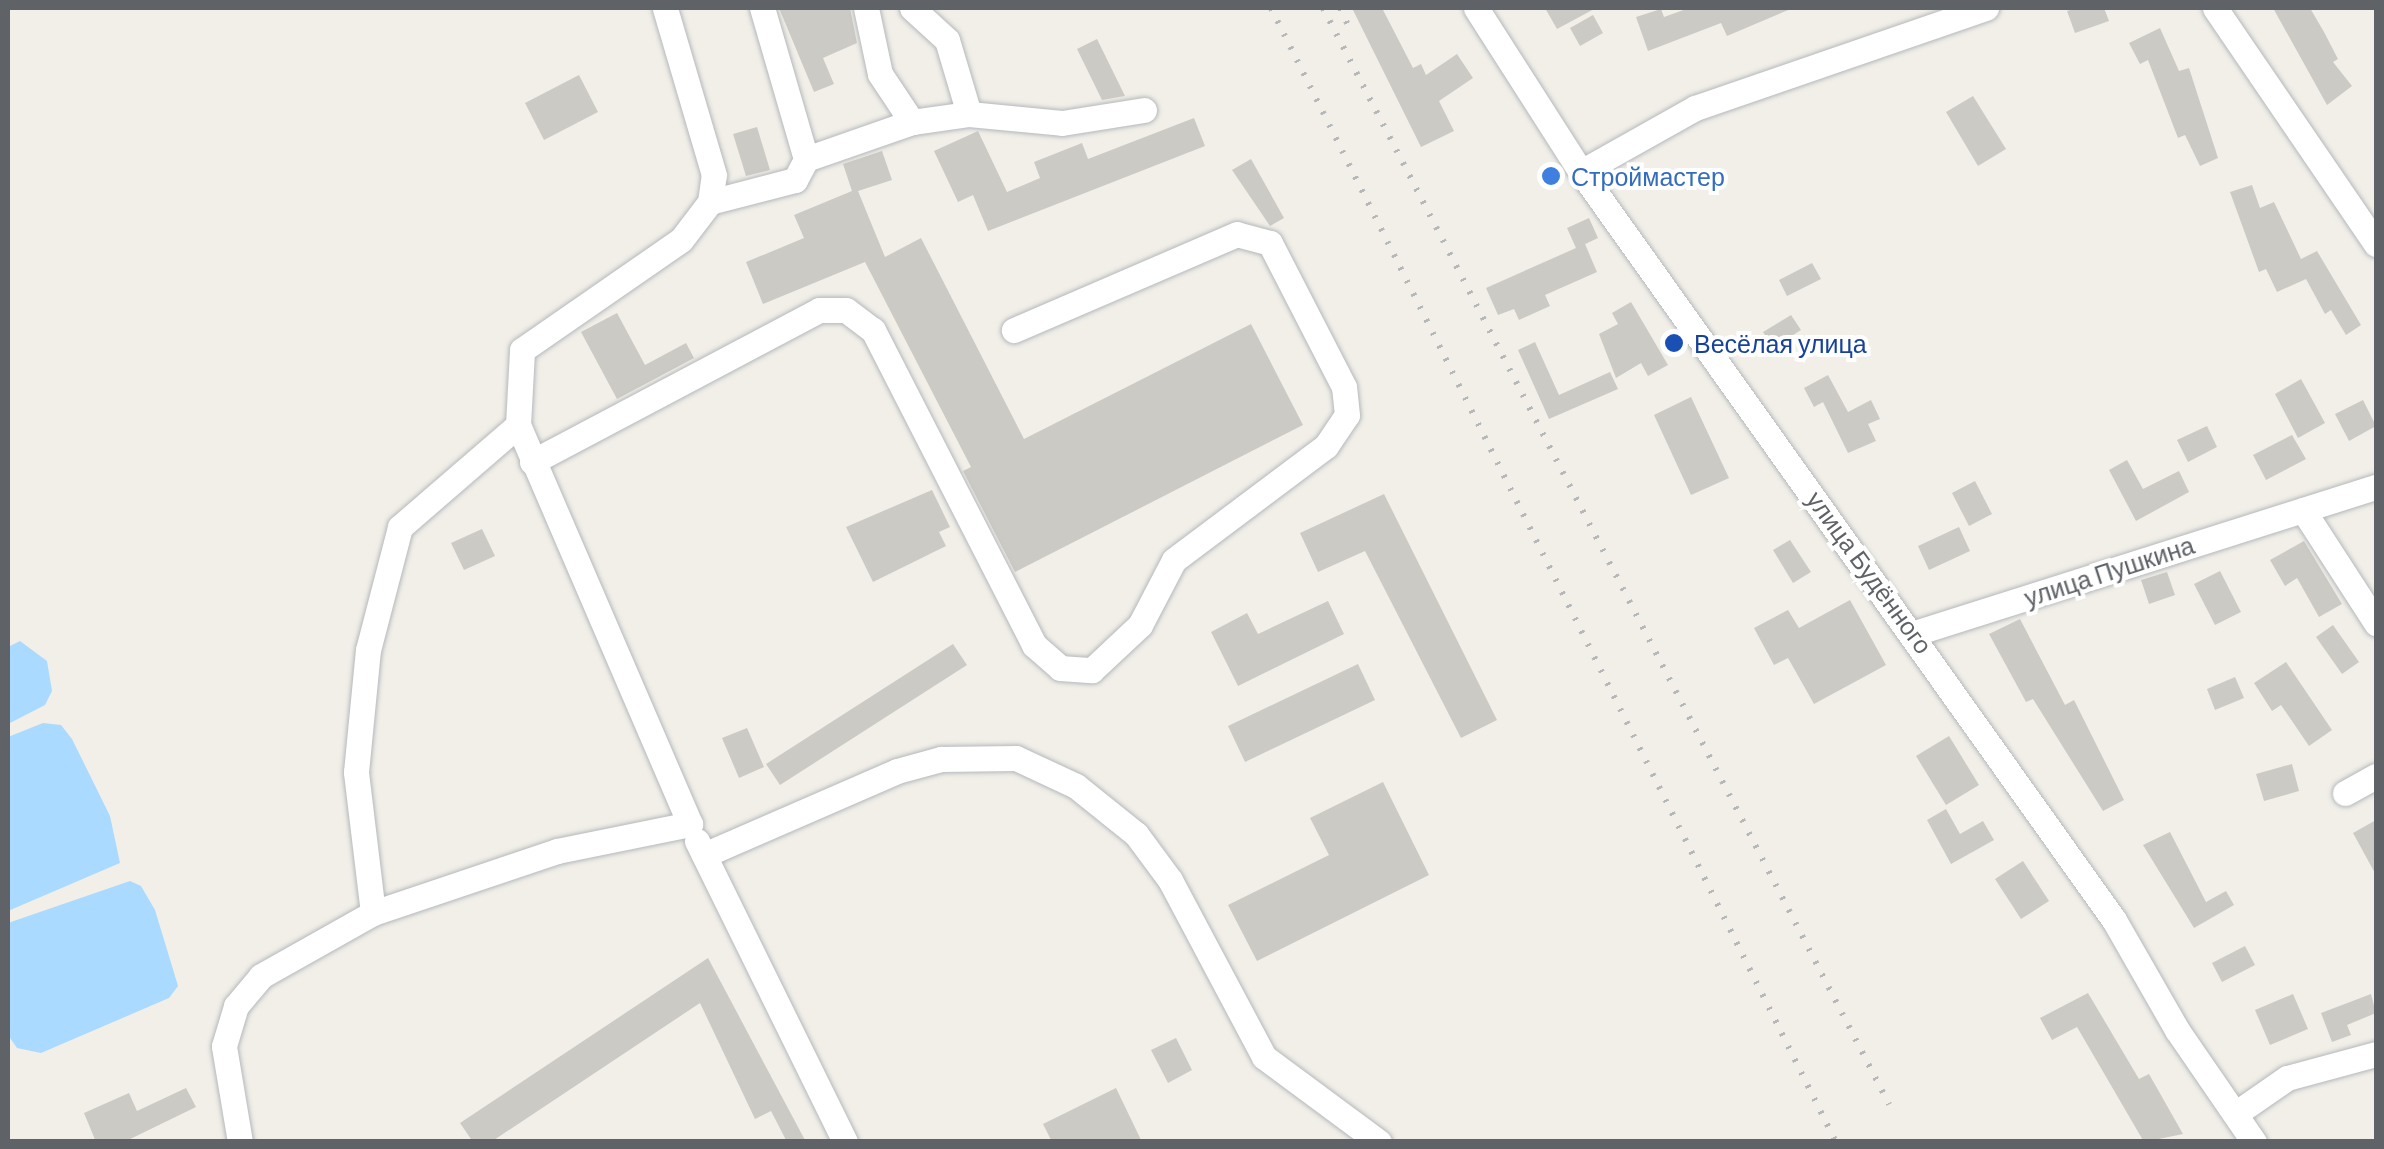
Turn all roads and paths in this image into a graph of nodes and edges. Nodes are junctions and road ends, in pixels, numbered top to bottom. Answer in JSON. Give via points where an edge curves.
{"nodes":[{"id":1,"x":665,"y":8,"type":"edge"},
{"id":2,"x":762,"y":8,"type":"edge"},
{"id":3,"x":866,"y":8,"type":"edge"},
{"id":4,"x":912,"y":8,"type":"edge"},
{"id":5,"x":1476,"y":8,"type":"edge"},
{"id":6,"x":1986,"y":8,"type":"edge"},
{"id":7,"x":2215,"y":8,"type":"edge"},
{"id":8,"x":1144,"y":110,"type":"dead end"},
{"id":9,"x":969,"y":114,"type":"junction"},
{"id":10,"x":912,"y":122,"type":"junction"},
{"id":11,"x":806,"y":159,"type":"junction"},
{"id":12,"x":1581,"y":172,"type":"junction"},
{"id":13,"x":710,"y":202,"type":"junction"},
{"id":14,"x":2376,"y":244,"type":"edge"},
{"id":15,"x":1014,"y":330,"type":"dead end"},
{"id":16,"x":518,"y":425,"type":"junction"},
{"id":17,"x":532,"y":462,"type":"junction"},
{"id":18,"x":2376,"y":487,"type":"edge"},
{"id":19,"x":2303,"y":510,"type":"junction"},
{"id":20,"x":2376,"y":623,"type":"edge"},
{"id":21,"x":1914,"y":633,"type":"junction"},
{"id":22,"x":2376,"y":776,"type":"edge"},
{"id":23,"x":2345,"y":793,"type":"dead end"},
{"id":24,"x":690,"y":824,"type":"junction"},
{"id":25,"x":704,"y":855,"type":"junction"},
{"id":26,"x":373,"y":912,"type":"junction"},
{"id":27,"x":2376,"y":1054,"type":"edge"},
{"id":28,"x":2235,"y":1114,"type":"junction"},
{"id":29,"x":240,"y":1142,"type":"edge"},
{"id":30,"x":845,"y":1142,"type":"edge"},
{"id":31,"x":1379,"y":1142,"type":"edge"},
{"id":32,"x":2254,"y":1142,"type":"edge"}],
"edges":[{"from":1,"to":13,"type":"street","via":[[714,175]]},
{"from":2,"to":11,"type":"street"},
{"from":3,"to":10,"type":"street","via":[[880,74]]},
{"from":4,"to":9,"type":"street","via":[[947,40]]},
{"from":5,"to":12,"type":"street","name":"улица Будённого"},
{"from":6,"to":12,"type":"street","via":[[1694,108]]},
{"from":7,"to":14,"type":"street"},
{"from":8,"to":9,"type":"street","via":[[1062,124]]},
{"from":9,"to":10,"type":"street"},
{"from":10,"to":11,"type":"street"},
{"from":11,"to":13,"type":"street","via":[[795,180]]},
{"from":12,"to":21,"type":"street","name":"улица Будённого"},
{"from":13,"to":16,"type":"street","via":[[681,240],[522,350]]},
{"from":15,"to":17,"type":"street","via":[[1237,234],[1270,243],[1344,387],[1347,416],[1326,446],[1174,560],[1140,626],[1092,670],[1060,668],[1034,644],[873,330],[846,310],[819,310]]},
{"from":16,"to":17,"type":"street"},
{"from":16,"to":26,"type":"street","via":[[400,527],[368,650],[356,772]]},
{"from":17,"to":24,"type":"street"},
{"from":18,"to":19,"type":"street","name":"улица Пушкина"},
{"from":19,"to":20,"type":"street"},
{"from":19,"to":21,"type":"street","name":"улица Пушкина"},
{"from":21,"to":28,"type":"street","name":"улица Будённого","via":[[2114,920]]},
{"from":22,"to":23,"type":"street"},
{"from":24,"to":25,"type":"street"},
{"from":24,"to":26,"type":"street","via":[[556,852]]},
{"from":25,"to":30,"type":"street"},
{"from":25,"to":31,"type":"street","via":[[897,770],[941,759],[1016,758],[1076,786],[1136,834],[1170,880],[1264,1057]]},
{"from":26,"to":29,"type":"street","via":[[260,976],[236,1006],[224,1046]]},
{"from":27,"to":28,"type":"street","via":[[2287,1078]]},
{"from":28,"to":32,"type":"street","name":"улица Будённого"}]}
